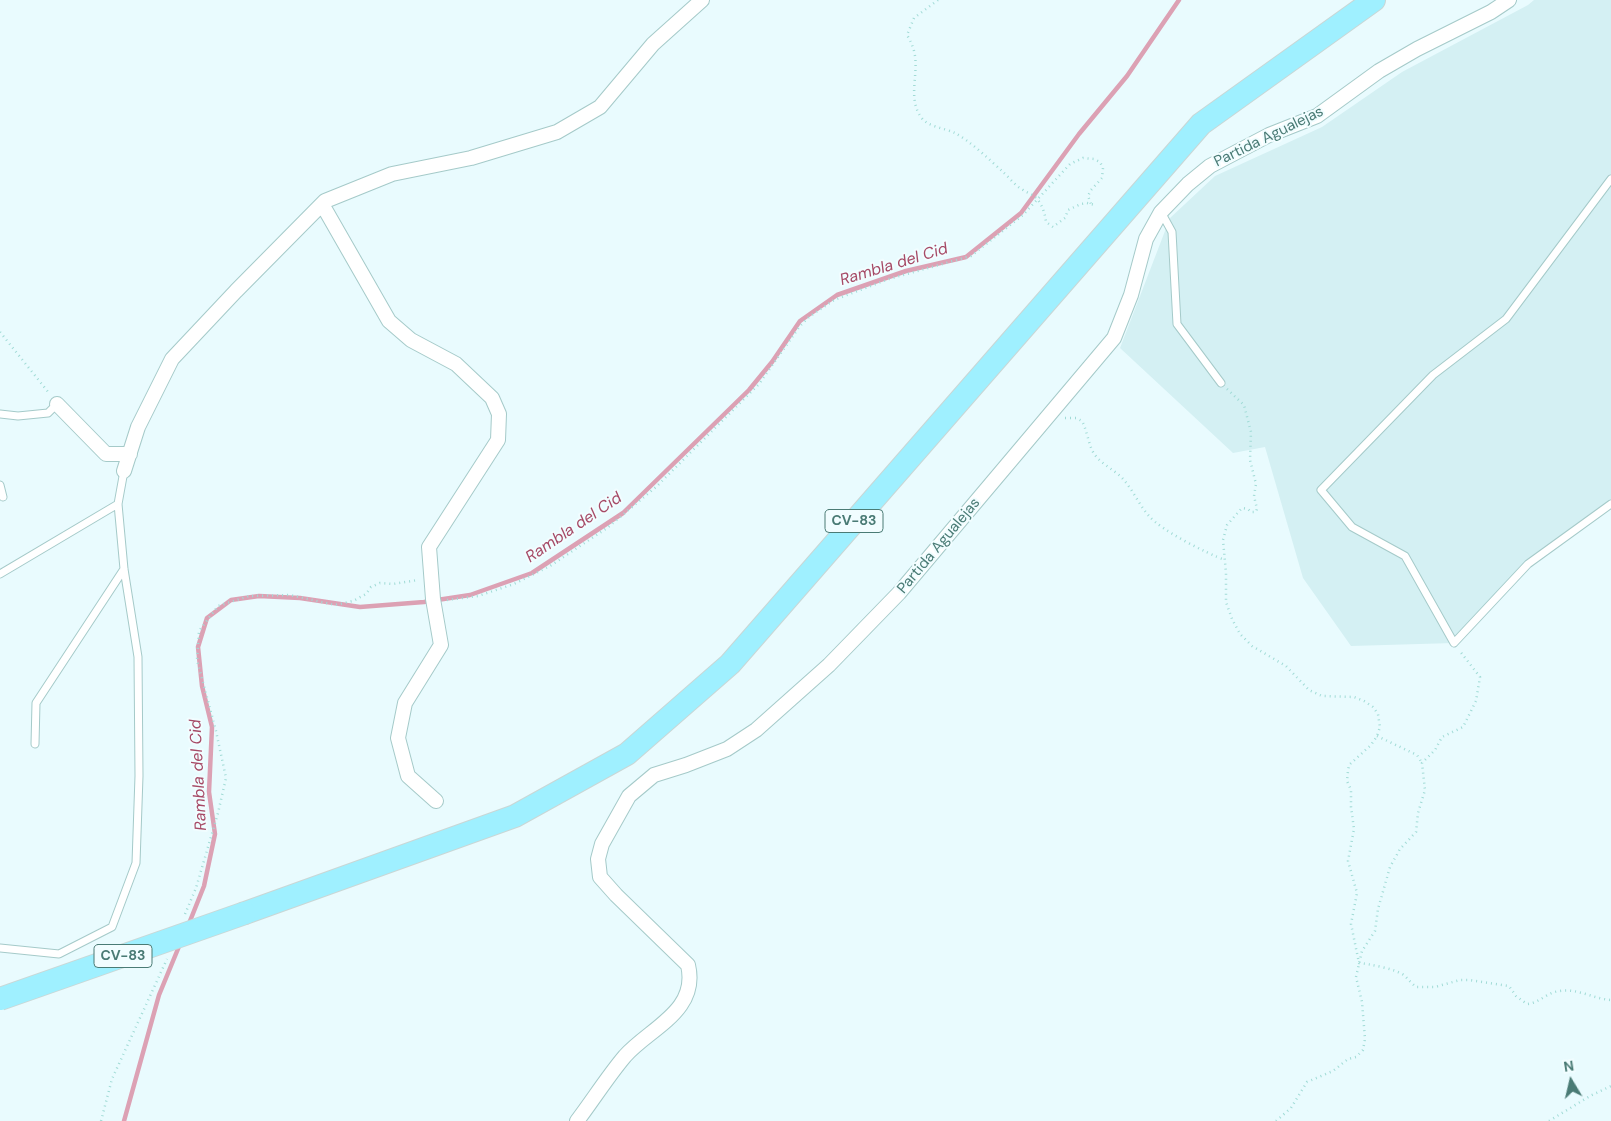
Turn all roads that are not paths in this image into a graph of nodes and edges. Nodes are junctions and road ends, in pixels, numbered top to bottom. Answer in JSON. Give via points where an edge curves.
{"nodes":[{"id":1,"x":702,"y":0,"type":"edge"},
{"id":2,"x":1374,"y":0,"type":"edge"},
{"id":3,"x":1509,"y":0,"type":"edge"},
{"id":4,"x":1611,"y":179,"type":"edge"},
{"id":5,"x":322,"y":204,"type":"junction"},
{"id":6,"x":1161,"y":212,"type":"junction"},
{"id":7,"x":1221,"y":383,"type":"road end"},
{"id":8,"x":57,"y":404,"type":"joint"},
{"id":9,"x":0,"y":414,"type":"edge"},
{"id":10,"x":130,"y":454,"type":"junction"},
{"id":11,"x":124,"y":470,"type":"joint"},
{"id":12,"x":0,"y":485,"type":"edge"},
{"id":13,"x":3,"y":497,"type":"dead end"},
{"id":14,"x":118,"y":504,"type":"junction"},
{"id":15,"x":1611,"y":504,"type":"edge"},
{"id":16,"x":124,"y":569,"type":"junction"},
{"id":17,"x":0,"y":574,"type":"edge"},
{"id":18,"x":34,"y":744,"type":"dead end"},
{"id":19,"x":436,"y":801,"type":"dead end"},
{"id":20,"x":0,"y":948,"type":"edge"},
{"id":21,"x":0,"y":999,"type":"edge"},
{"id":22,"x":577,"y":1121,"type":"edge"}],
"edges":[{"from":1,"to":5,"type":"street","via":[[653,44],[600,107],[557,132],[471,158],[392,174]]},
{"from":2,"to":21,"type":"main road","number":"CV-83","bridge":true,"via":[[1201,124],[730,664],[627,754],[515,816]]},
{"from":3,"to":6,"type":"street","name":"Partida Agualejas","via":[[1379,71],[1317,116],[1269,135],[1210,166]]},
{"from":4,"to":15,"type":"lane","via":[[1506,319],[1433,375],[1321,490],[1352,527],[1405,556],[1454,642],[1528,564]]},
{"from":5,"to":10,"type":"street","via":[[172,359],[138,427]]},
{"from":5,"to":19,"type":"street","via":[[389,321],[411,340],[456,364],[492,398],[499,414],[498,440],[429,547],[433,602],[441,645],[405,703],[398,738],[408,776]]},
{"from":6,"to":7,"type":"lane","via":[[1172,232],[1177,324]]},
{"from":6,"to":22,"type":"street","name":"Partida Agualejas","via":[[1146,239],[1126,311],[1114,338],[899,593],[829,665],[756,730],[727,748],[654,774],[629,796],[602,844],[598,859],[600,877],[688,965],[690,986],[684,1000],[664,1024],[626,1056]]},
{"from":8,"to":9,"type":"lane","via":[[48,413]]},
{"from":8,"to":10,"type":"street","via":[[106,454]]},
{"from":10,"to":11,"type":"street"},
{"from":11,"to":14,"type":"lane"},
{"from":12,"to":13,"type":"lane"},
{"from":14,"to":16,"type":"lane"},
{"from":14,"to":17,"type":"lane"},
{"from":16,"to":18,"type":"lane","via":[[36,703]]},
{"from":16,"to":20,"type":"lane","via":[[138,657],[140,776],[136,862],[112,927],[59,954]]}]}
